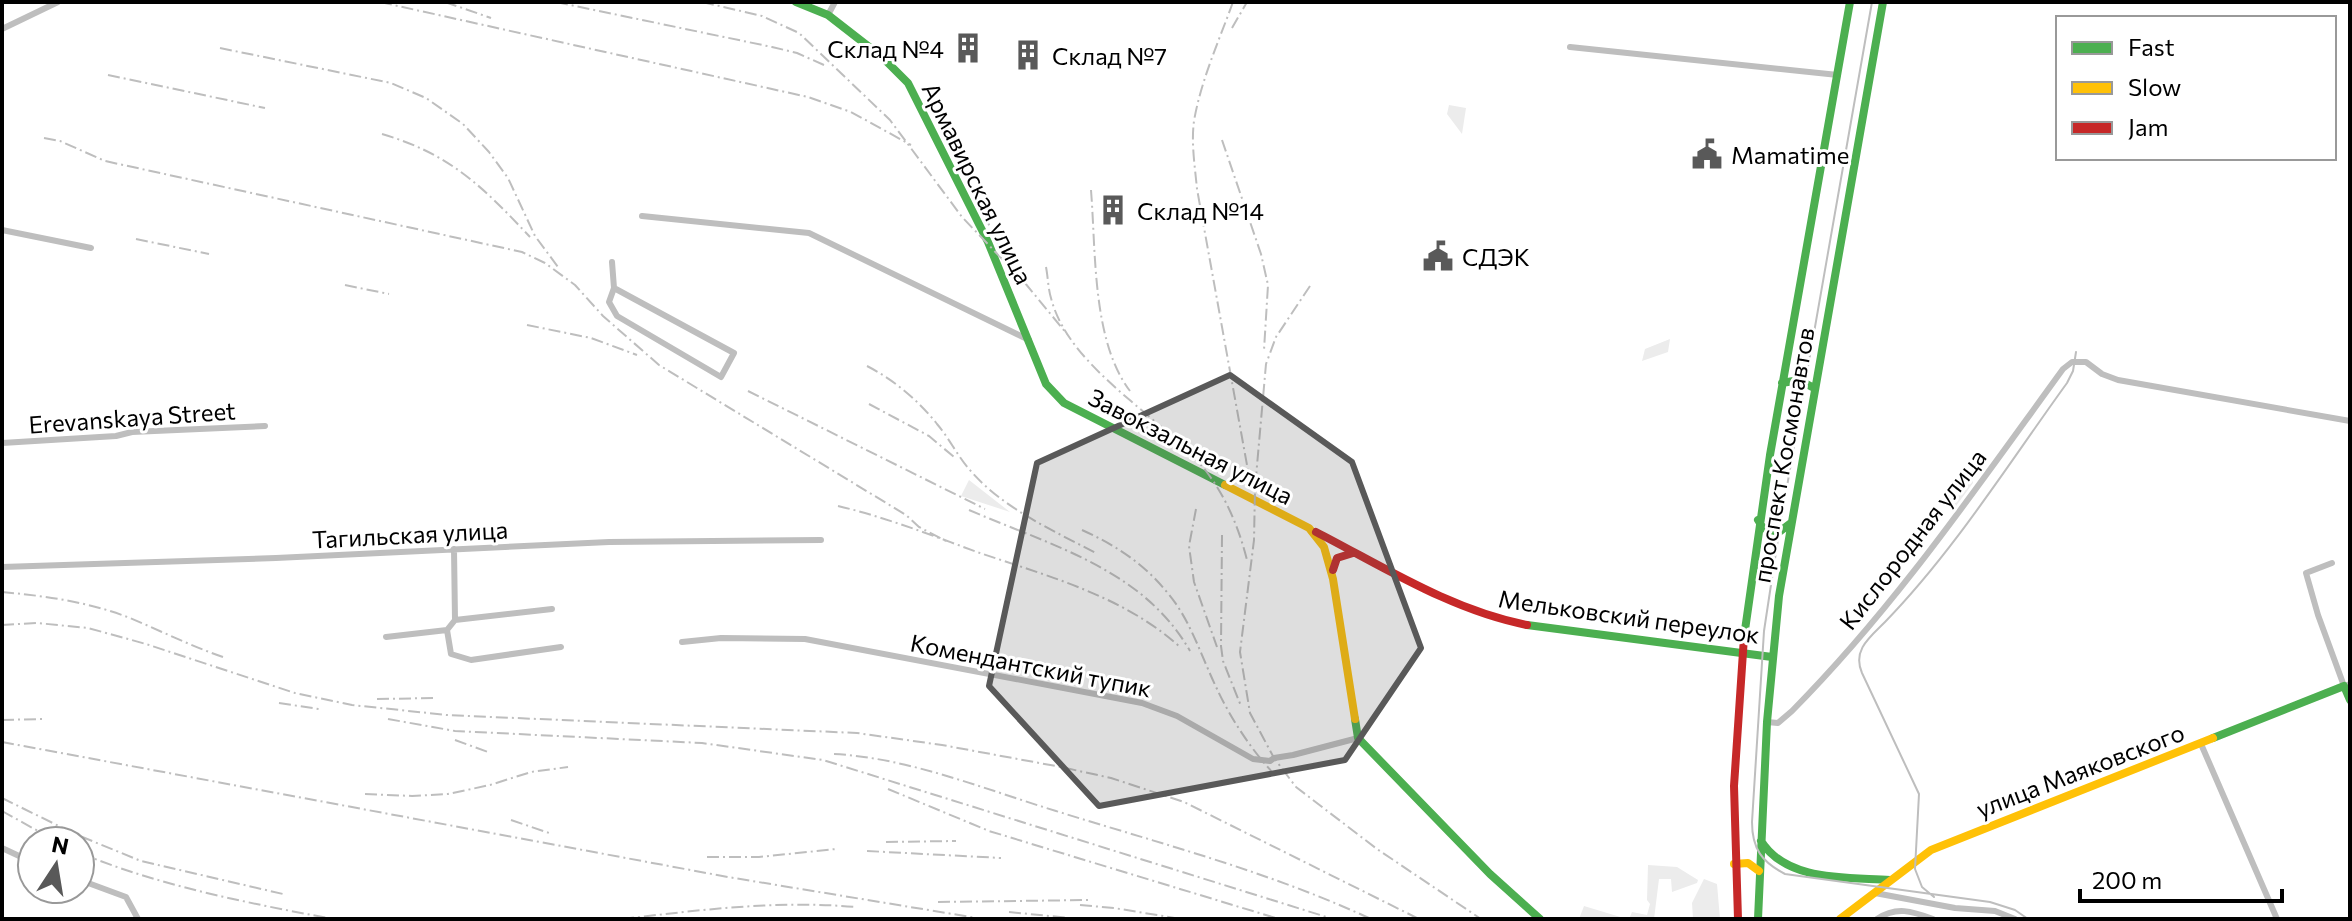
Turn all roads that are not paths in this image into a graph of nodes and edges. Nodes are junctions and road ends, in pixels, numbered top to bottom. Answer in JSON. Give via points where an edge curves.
{"nodes":[{"id":1,"x":58,"y":2,"type":"edge"},
{"id":2,"x":796,"y":2,"type":"edge"},
{"id":3,"x":835,"y":2,"type":"edge"},
{"id":4,"x":1850,"y":2,"type":"edge"},
{"id":5,"x":1883,"y":2,"type":"edge"},
{"id":6,"x":828,"y":15,"type":"junction"},
{"id":7,"x":2,"y":29,"type":"edge"},
{"id":8,"x":1570,"y":47,"type":"dead end"},
{"id":9,"x":1838,"y":75,"type":"junction"},
{"id":10,"x":642,"y":216,"type":"dead end"},
{"id":11,"x":2,"y":230,"type":"edge"},
{"id":12,"x":91,"y":248,"type":"dead end"},
{"id":13,"x":612,"y":262,"type":"dead end"},
{"id":14,"x":614,"y":288,"type":"junction"},
{"id":15,"x":1029,"y":340,"type":"junction"},
{"id":16,"x":1782,"y":383,"type":"junction"},
{"id":17,"x":1814,"y":388,"type":"junction"},
{"id":18,"x":2350,"y":421,"type":"edge"},
{"id":19,"x":265,"y":426,"type":"dead end"},
{"id":20,"x":2,"y":443,"type":"edge"},
{"id":21,"x":1758,"y":520,"type":"junction"},
{"id":22,"x":1791,"y":523,"type":"junction"},
{"id":23,"x":1309,"y":528,"type":"junction"},
{"id":24,"x":821,"y":540,"type":"dead end"},
{"id":25,"x":454,"y":549,"type":"junction"},
{"id":26,"x":1364,"y":557,"type":"junction"},
{"id":27,"x":2332,"y":563,"type":"dead end"},
{"id":28,"x":2,"y":567,"type":"edge"},
{"id":29,"x":1333,"y":579,"type":"junction"},
{"id":30,"x":552,"y":609,"type":"dead end"},
{"id":31,"x":455,"y":620,"type":"junction"},
{"id":32,"x":447,"y":630,"type":"junction"},
{"id":33,"x":386,"y":637,"type":"dead end"},
{"id":34,"x":682,"y":642,"type":"dead end"},
{"id":35,"x":561,"y":647,"type":"dead end"},
{"id":36,"x":1742,"y":652,"type":"junction"},
{"id":37,"x":1772,"y":657,"type":"junction"},
{"id":38,"x":2347,"y":685,"type":"edge"},
{"id":39,"x":2350,"y":700,"type":"edge"},
{"id":40,"x":1767,"y":722,"type":"junction"},
{"id":41,"x":1358,"y":738,"type":"junction"},
{"id":42,"x":2201,"y":744,"type":"junction"},
{"id":43,"x":1760,"y":839,"type":"junction"},
{"id":44,"x":1734,"y":864,"type":"junction"},
{"id":45,"x":1759,"y":871,"type":"junction"},
{"id":46,"x":1891,"y":880,"type":"junction"},
{"id":47,"x":96,"y":886,"type":"edge"},
{"id":48,"x":1875,"y":893,"type":"junction"},
{"id":49,"x":138,"y":919,"type":"edge"},
{"id":50,"x":1540,"y":919,"type":"edge"},
{"id":51,"x":1738,"y":919,"type":"edge"},
{"id":52,"x":1758,"y":919,"type":"edge"},
{"id":53,"x":1840,"y":919,"type":"edge"},
{"id":54,"x":1878,"y":919,"type":"edge"},
{"id":55,"x":1933,"y":919,"type":"edge"},
{"id":56,"x":2015,"y":919,"type":"edge"},
{"id":57,"x":2277,"y":919,"type":"edge"}],
"edges":[{"from":1,"to":7,"type":"street"},
{"from":2,"to":6,"type":"main road","name":"Армавирская улица"},
{"from":3,"to":6,"type":"street"},
{"from":4,"to":9,"type":"main road","name":"проспект Космонавтов"},
{"from":5,"to":17,"type":"main road","name":"проспект Космонавтов"},
{"from":6,"to":15,"type":"main road","name":"Армавирская улица","via":[[908,83],[988,242]]},
{"from":8,"to":9,"type":"street"},
{"from":9,"to":16,"type":"main road","name":"проспект Космонавтов"},
{"from":10,"to":15,"type":"street","via":[[809,233]]},
{"from":11,"to":12,"type":"street"},
{"from":13,"to":14,"type":"street"},
{"from":14,"to":14,"type":"street","via":[[609,302],[617,316],[721,377],[734,353]]},
{"from":15,"to":23,"type":"main road","name":"Завокзальная улица","via":[[1046,384],[1064,403]]},
{"from":16,"to":17,"type":"main road","via":[[1799,380]]},
{"from":16,"to":21,"type":"main road","name":"проспект Космонавтов"},
{"from":17,"to":22,"type":"main road","name":"проспект Космонавтов"},
{"from":18,"to":40,"type":"street","name":"Кислородная улица","via":[[2118,380],[2086,362],[2072,362],[1896,595],[1792,711],[1778,723]]},
{"from":19,"to":20,"type":"street","name":"Erevanskaya Street"},
{"from":21,"to":22,"type":"main road","via":[[1763,528],[1779,532]]},
{"from":21,"to":36,"type":"main road","name":"проспект Космонавтов"},
{"from":22,"to":37,"type":"main road","name":"проспект Космонавтов"},
{"from":23,"to":26,"type":"main road","name":"Мельковский переулок"},
{"from":23,"to":29,"type":"main road","name":"Завокзальная улица","via":[[1324,547]]},
{"from":24,"to":25,"type":"street","name":"Тагильская улица"},
{"from":25,"to":28,"type":"street","name":"Тагильская улица"},
{"from":25,"to":31,"type":"street"},
{"from":26,"to":29,"type":"main road","via":[[1339,556]]},
{"from":26,"to":36,"type":"main road","name":"Мельковский переулок","via":[[1448,601],[1505,621]]},
{"from":27,"to":38,"type":"street","via":[[2306,573]]},
{"from":29,"to":41,"type":"main road","name":"Завокзальная улица"},
{"from":30,"to":31,"type":"street"},
{"from":31,"to":32,"type":"street"},
{"from":32,"to":33,"type":"street"},
{"from":32,"to":35,"type":"street","via":[[451,654],[471,660]]},
{"from":34,"to":41,"type":"street","name":"Комендантский тупик","via":[[801,639],[1142,703],[1177,716],[1253,759],[1270,761]]},
{"from":36,"to":37,"type":"main road","name":"Мельковский переулок"},
{"from":36,"to":44,"type":"main road","name":"проспект Космонавтов"},
{"from":37,"to":40,"type":"main road","name":"проспект Космонавтов"},
{"from":38,"to":39,"type":"main road"},
{"from":38,"to":42,"type":"main road","name":"улица Маяковского"},
{"from":40,"to":43,"type":"main road","name":"проспект Космонавтов"},
{"from":41,"to":50,"type":"main road"},
{"from":42,"to":46,"type":"main road","name":"улица Маяковского","via":[[1931,850]]},
{"from":42,"to":57,"type":"street"},
{"from":43,"to":45,"type":"main road","name":"проспект Космонавтов"},
{"from":43,"to":46,"type":"main road","via":[[1769,855],[1790,868]]},
{"from":44,"to":45,"type":"main road","via":[[1747,863]]},
{"from":44,"to":51,"type":"main road","name":"проспект Космонавтов"},
{"from":45,"to":52,"type":"main road","name":"проспект Космонавтов"},
{"from":46,"to":48,"type":"main road","name":"улица Маяковского"},
{"from":47,"to":49,"type":"street","via":[[126,897]]},
{"from":48,"to":53,"type":"main road","name":"улица Маяковского"},
{"from":48,"to":56,"type":"street","via":[[1955,911],[1995,911]]},
{"from":54,"to":55,"type":"street","via":[[1891,910]]}]}
